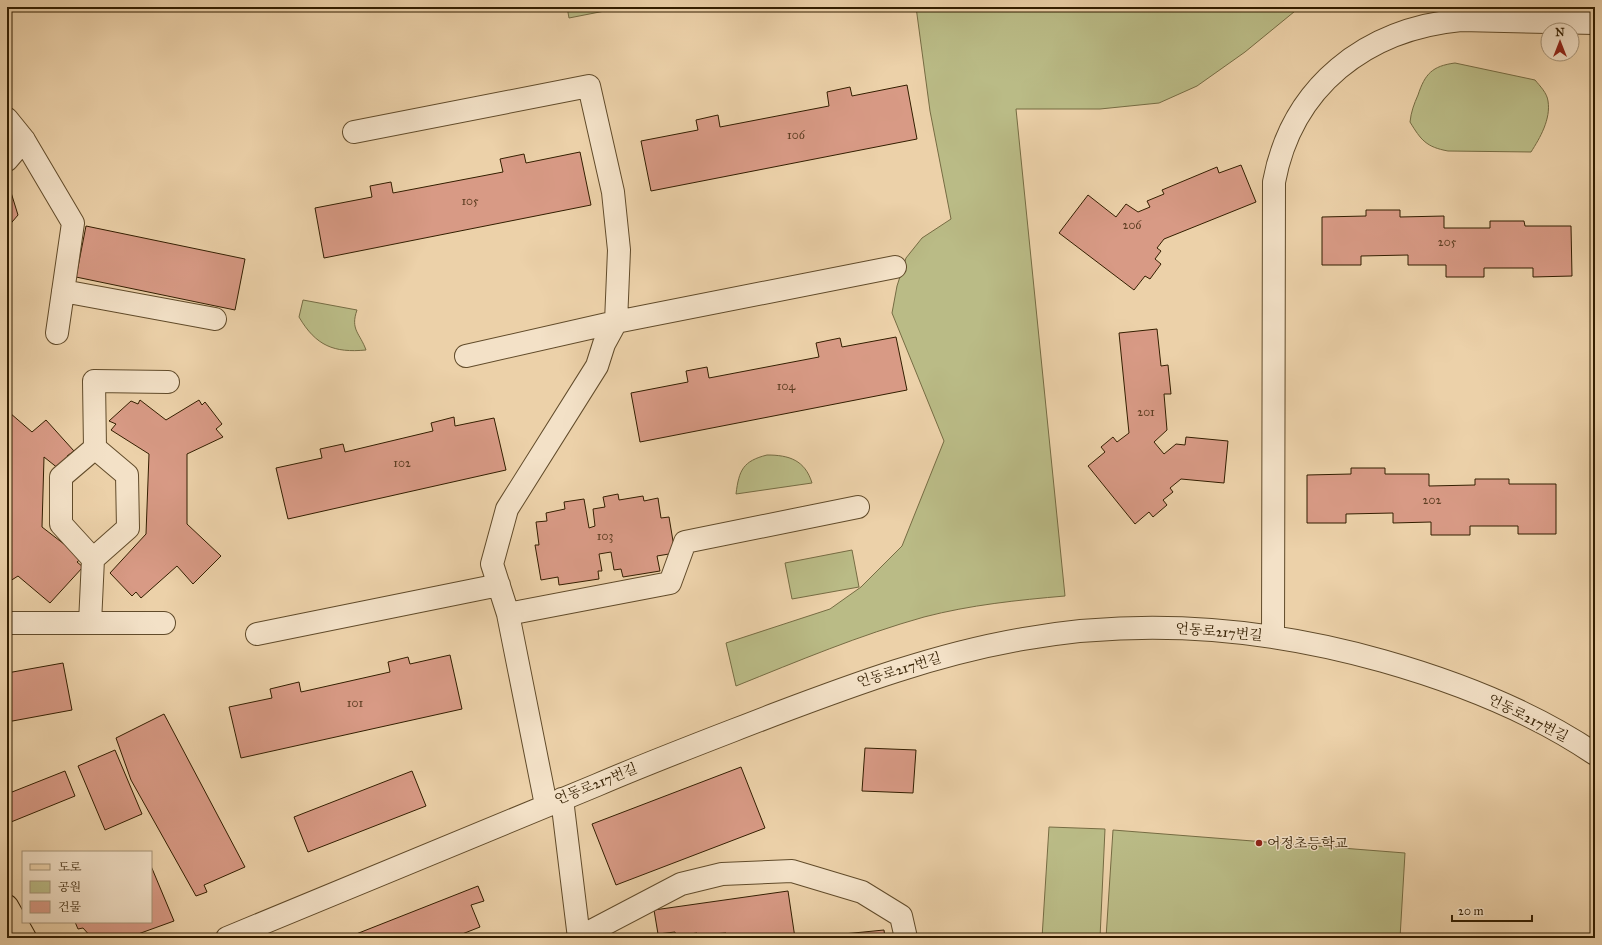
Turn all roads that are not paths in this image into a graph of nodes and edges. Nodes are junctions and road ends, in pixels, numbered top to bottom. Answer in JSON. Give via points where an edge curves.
{"nodes":[{"id":1,"x":1595,"y":22,"type":"edge"},
{"id":2,"x":7,"y":119,"type":"edge"},
{"id":3,"x":354,"y":132,"type":"dead end"},
{"id":4,"x":24,"y":140,"type":"junction"},
{"id":5,"x":7,"y":160,"type":"edge"},
{"id":6,"x":895,"y":268,"type":"dead end"},
{"id":7,"x":63,"y":291,"type":"junction"},
{"id":8,"x":215,"y":319,"type":"dead end"},
{"id":9,"x":616,"y":322,"type":"junction"},
{"id":10,"x":56,"y":333,"type":"dead end"},
{"id":11,"x":466,"y":356,"type":"dead end"},
{"id":12,"x":168,"y":382,"type":"dead end"},
{"id":13,"x":95,"y":448,"type":"junction"},
{"id":14,"x":858,"y":507,"type":"dead end"},
{"id":15,"x":93,"y":558,"type":"junction"},
{"id":16,"x":499,"y":585,"type":"junction"},
{"id":17,"x":508,"y":614,"type":"junction"},
{"id":18,"x":90,"y":623,"type":"junction"},
{"id":19,"x":164,"y":623,"type":"dead end"},
{"id":20,"x":7,"y":624,"type":"edge"},
{"id":21,"x":257,"y":634,"type":"dead end"},
{"id":22,"x":1273,"y":637,"type":"junction"},
{"id":23,"x":1595,"y":754,"type":"edge"},
{"id":24,"x":554,"y":802,"type":"junction"},
{"id":25,"x":7,"y":906,"type":"edge"},
{"id":26,"x":25,"y":938,"type":"edge"},
{"id":27,"x":227,"y":938,"type":"edge"},
{"id":28,"x":579,"y":938,"type":"edge"},
{"id":29,"x":906,"y":938,"type":"edge"}],
"edges":[{"from":1,"to":22,"type":"street","via":[[1461,20],[1429,24],[1400,33],[1366,48],[1348,60],[1307,100],[1298,116],[1280,153],[1274,182]]},
{"from":2,"to":4,"type":"street"},
{"from":3,"to":9,"type":"street","via":[[589,86],[612,192],[619,250]]},
{"from":4,"to":5,"type":"street"},
{"from":4,"to":7,"type":"street","via":[[73,223]]},
{"from":6,"to":9,"type":"street"},
{"from":7,"to":8,"type":"street"},
{"from":7,"to":10,"type":"street"},
{"from":9,"to":11,"type":"street"},
{"from":9,"to":16,"type":"street","via":[[604,344],[597,366],[508,509],[492,564]]},
{"from":12,"to":13,"type":"street","via":[[94,381]]},
{"from":13,"to":15,"type":"street","via":[[61,477],[61,524]]},
{"from":13,"to":15,"type":"street","via":[[127,475],[128,528]]},
{"from":14,"to":17,"type":"street","via":[[685,542],[670,583]]},
{"from":15,"to":18,"type":"street"},
{"from":16,"to":17,"type":"street"},
{"from":16,"to":21,"type":"street"},
{"from":17,"to":24,"type":"street"},
{"from":18,"to":19,"type":"street"},
{"from":18,"to":20,"type":"street"},
{"from":22,"to":23,"type":"street","name":"언동로217번길","via":[[1361,655],[1454,683],[1506,704]]},
{"from":22,"to":24,"type":"street","name":"언동로217번길","via":[[1222,630],[1125,629],[1025,638],[974,649],[886,673]]},
{"from":24,"to":27,"type":"street","name":"언동로217번길"},
{"from":24,"to":28,"type":"street"},
{"from":25,"to":26,"type":"main road"},
{"from":28,"to":29,"type":"street","via":[[681,884],[722,874],[792,871],[862,892],[901,916]]}]}
